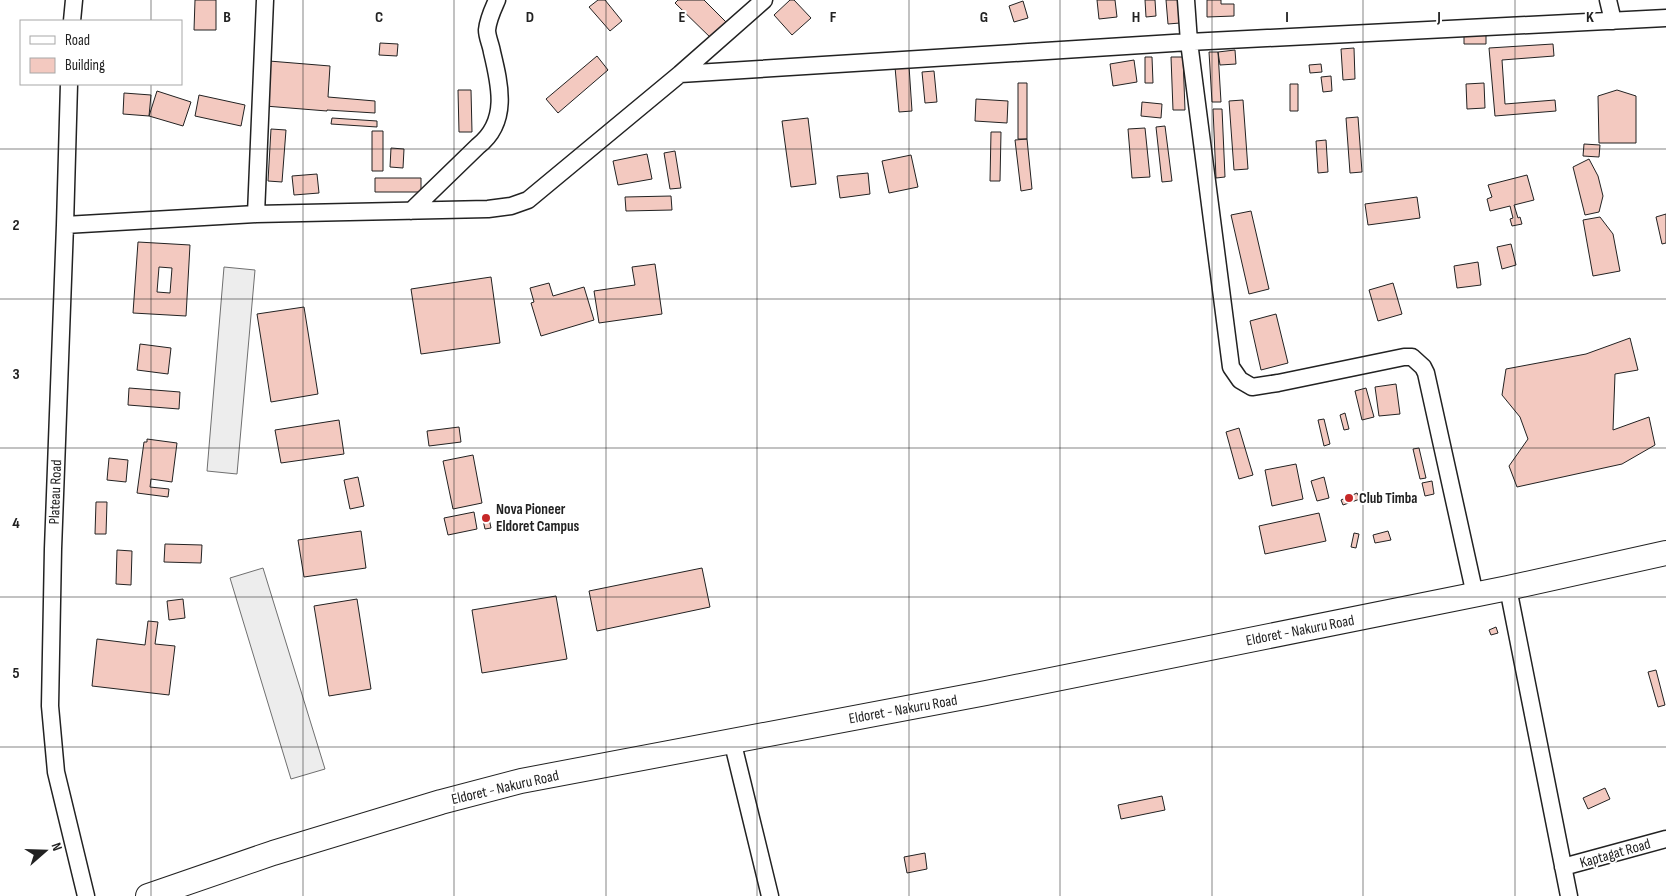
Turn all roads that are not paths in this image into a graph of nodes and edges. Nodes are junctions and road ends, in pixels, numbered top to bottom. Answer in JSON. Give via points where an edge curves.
{"nodes":[{"id":1,"x":74,"y":0,"type":"edge"},
{"id":2,"x":265,"y":0,"type":"edge"},
{"id":3,"x":497,"y":0,"type":"edge"},
{"id":4,"x":764,"y":0,"type":"edge"},
{"id":5,"x":1186,"y":0,"type":"edge"},
{"id":6,"x":1608,"y":0,"type":"edge"},
{"id":7,"x":1666,"y":18,"type":"edge"},
{"id":8,"x":72,"y":20,"type":"edge"},
{"id":9,"x":1613,"y":20,"type":"junction"},
{"id":10,"x":1190,"y":42,"type":"junction"},
{"id":11,"x":680,"y":74,"type":"junction"},
{"id":12,"x":69,"y":85,"type":"edge"},
{"id":13,"x":411,"y":211,"type":"junction"},
{"id":14,"x":256,"y":214,"type":"junction"},
{"id":15,"x":65,"y":226,"type":"junction"},
{"id":16,"x":1666,"y":553,"type":"edge"},
{"id":17,"x":1508,"y":588,"type":"junction"},
{"id":18,"x":1474,"y":595,"type":"junction"},
{"id":19,"x":732,"y":740,"type":"junction"},
{"id":20,"x":1666,"y":839,"type":"edge"},
{"id":21,"x":1563,"y":867,"type":"junction"},
{"id":22,"x":86,"y":896,"type":"edge"},
{"id":23,"x":148,"y":896,"type":"edge"},
{"id":24,"x":770,"y":896,"type":"edge"},
{"id":25,"x":1568,"y":896,"type":"edge"}],
"edges":[{"from":1,"to":8,"type":"street"},
{"from":2,"to":14,"type":"street"},
{"from":3,"to":13,"type":"street","via":[[487,32],[498,83],[498,118],[488,138]]},
{"from":4,"to":11,"type":"street"},
{"from":5,"to":10,"type":"street"},
{"from":6,"to":9,"type":"street"},
{"from":7,"to":9,"type":"street"},
{"from":9,"to":10,"type":"street"},
{"from":10,"to":11,"type":"street"},
{"from":10,"to":18,"type":"street","via":[[1231,366],[1240,380],[1252,387],[1404,357],[1412,357],[1418,362],[1426,373]]},
{"from":11,"to":13,"type":"street","via":[[528,200],[488,209]]},
{"from":12,"to":15,"type":"street","name":"Plateau Road"},
{"from":13,"to":14,"type":"street"},
{"from":14,"to":15,"type":"street"},
{"from":15,"to":22,"type":"street","name":"Plateau Road","via":[[52,559],[50,706],[56,772]]},
{"from":16,"to":17,"type":"highway","name":"Eldoret - Nakuru Road"},
{"from":17,"to":18,"type":"highway","name":"Eldoret - Nakuru Road"},
{"from":17,"to":21,"type":"street"},
{"from":18,"to":19,"type":"highway","name":"Eldoret - Nakuru Road","via":[[986,693]]},
{"from":19,"to":23,"type":"highway","name":"Eldoret - Nakuru Road","via":[[521,781],[441,802],[273,853]]},
{"from":19,"to":24,"type":"street"},
{"from":20,"to":21,"type":"street","name":"Kaptagat Road"},
{"from":21,"to":25,"type":"street"}]}
